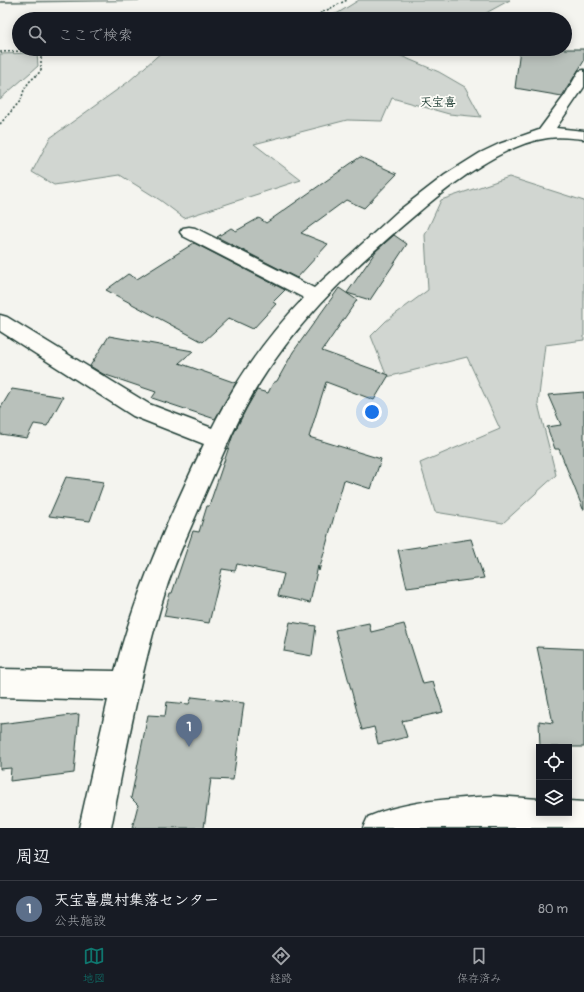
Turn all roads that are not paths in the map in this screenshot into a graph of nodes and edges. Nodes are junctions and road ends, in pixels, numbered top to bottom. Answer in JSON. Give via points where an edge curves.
{"nodes":[{"id":1,"x":584,"y":74,"type":"edge"},
{"id":2,"x":545,"y":133,"type":"junction"},
{"id":3,"x":584,"y":135,"type":"edge"},
{"id":4,"x":189,"y":232,"type":"dead end"},
{"id":5,"x":317,"y":297,"type":"junction"},
{"id":6,"x":0,"y":322,"type":"edge"},
{"id":7,"x":216,"y":439,"type":"junction"},
{"id":8,"x":0,"y":683,"type":"edge"},
{"id":9,"x":125,"y":686,"type":"junction"},
{"id":10,"x":584,"y":818,"type":"edge"},
{"id":11,"x":95,"y":828,"type":"edge"},
{"id":12,"x":379,"y":828,"type":"edge"}],
"edges":[{"from":1,"to":2,"type":"street","via":[[572,96]]},
{"from":2,"to":3,"type":"street"},
{"from":2,"to":5,"type":"street","via":[[509,145],[480,160],[426,196]]},
{"from":4,"to":5,"type":"street"},
{"from":5,"to":7,"type":"street","via":[[279,338],[244,390]]},
{"from":6,"to":7,"type":"street","via":[[141,410]]},
{"from":7,"to":9,"type":"street","via":[[165,556]]},
{"from":8,"to":9,"type":"street"},
{"from":9,"to":11,"type":"street"},
{"from":10,"to":12,"type":"street","via":[[494,812],[432,816]]}]}
